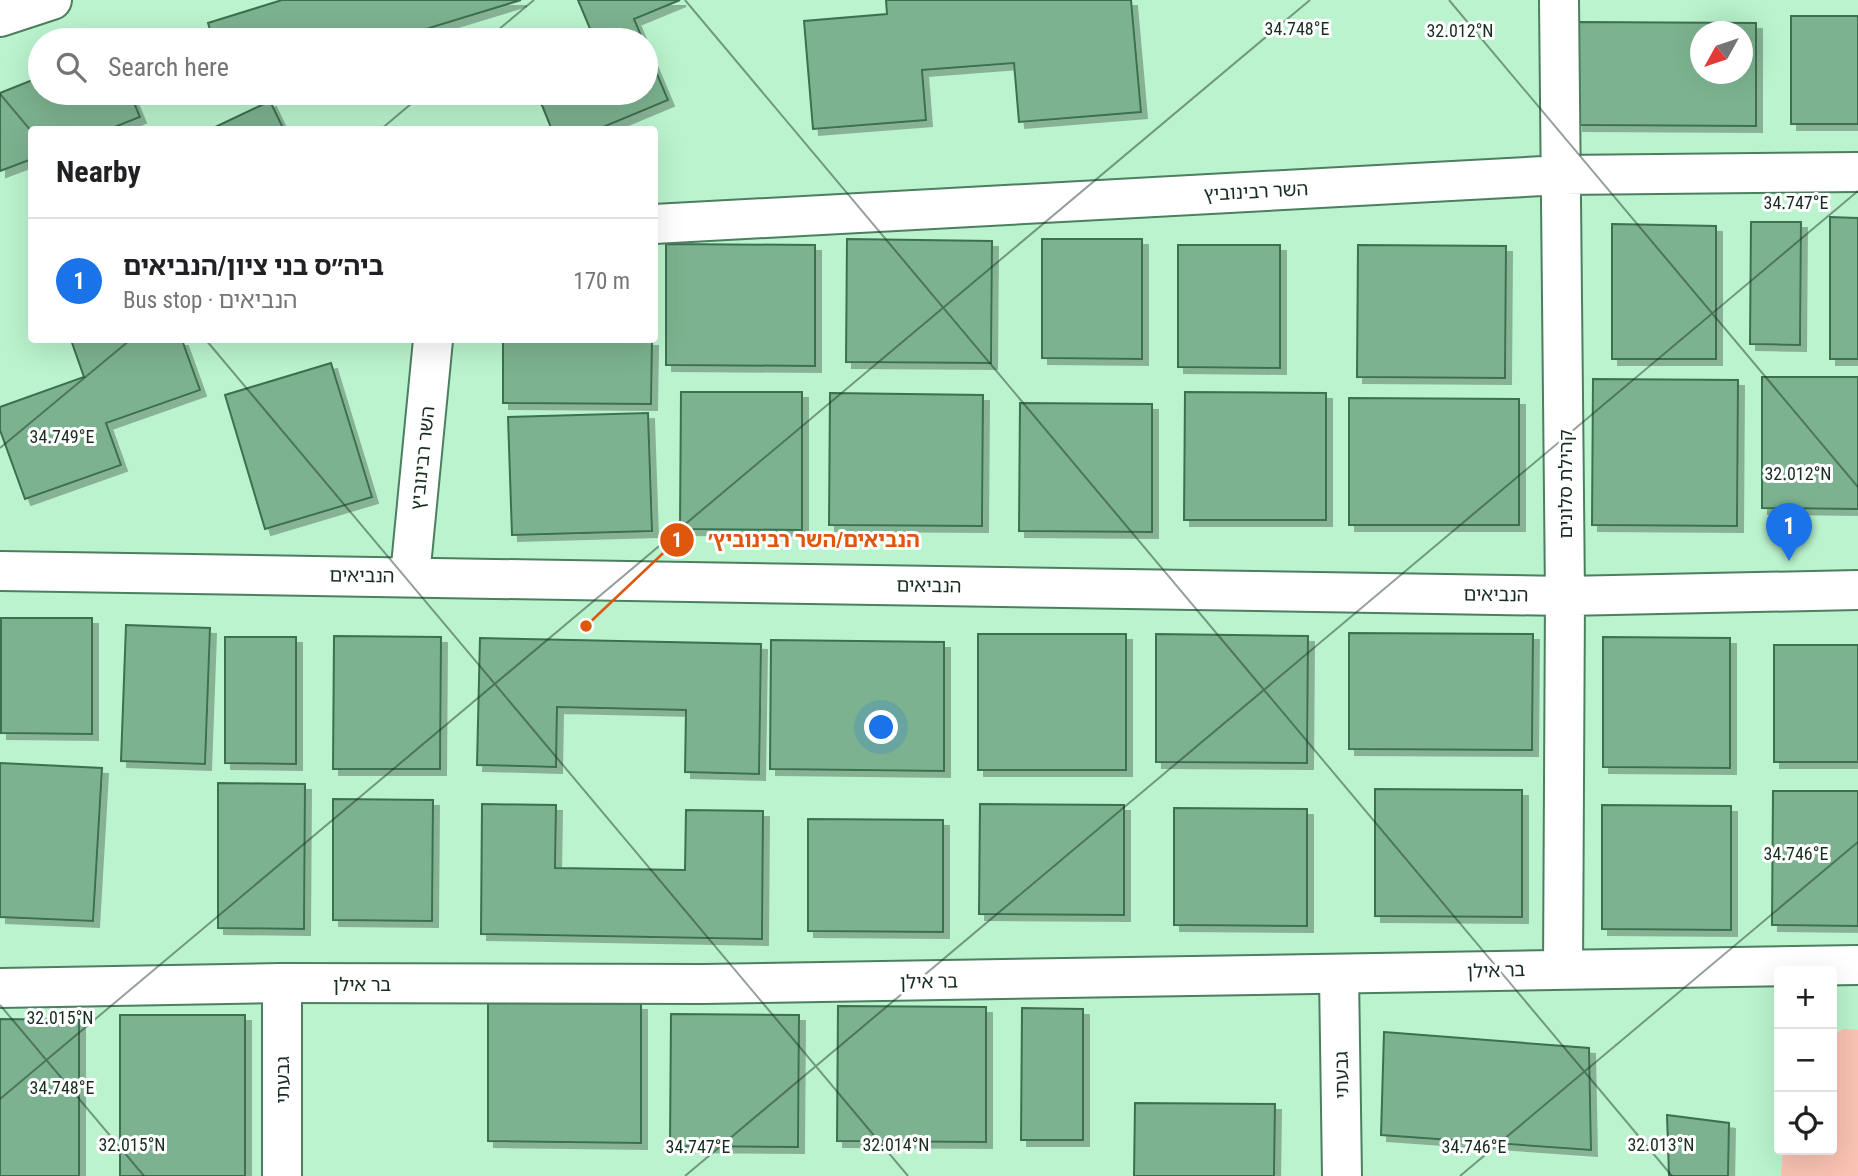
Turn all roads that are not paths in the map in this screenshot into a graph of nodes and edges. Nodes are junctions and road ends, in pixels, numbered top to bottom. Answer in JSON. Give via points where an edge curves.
{"nodes":[{"id":1,"x":52,"y":0,"type":"edge"},
{"id":2,"x":1559,"y":0,"type":"edge"},
{"id":3,"x":0,"y":17,"type":"edge"},
{"id":4,"x":1858,"y":172,"type":"edge"},
{"id":5,"x":1562,"y":175,"type":"junction"},
{"id":6,"x":658,"y":224,"type":"edge"},
{"id":7,"x":433,"y":343,"type":"edge"},
{"id":8,"x":0,"y":570,"type":"edge"},
{"id":9,"x":410,"y":576,"type":"junction"},
{"id":10,"x":1858,"y":590,"type":"edge"},
{"id":11,"x":1565,"y":596,"type":"junction"},
{"id":12,"x":1858,"y":965,"type":"edge"},
{"id":13,"x":1563,"y":968,"type":"junction"},
{"id":14,"x":1339,"y":975,"type":"junction"},
{"id":15,"x":282,"y":984,"type":"junction"},
{"id":16,"x":0,"y":988,"type":"edge"},
{"id":17,"x":282,"y":1176,"type":"edge"},
{"id":18,"x":1342,"y":1176,"type":"edge"}],
"edges":[{"from":1,"to":3,"type":"street"},
{"from":2,"to":5,"type":"street","name":"קהילת סלונים"},
{"from":4,"to":5,"type":"street","name":"השר רבינוביץ"},
{"from":5,"to":6,"type":"street","name":"השר רבינוביץ"},
{"from":5,"to":11,"type":"street","name":"קהילת סלונים"},
{"from":7,"to":9,"type":"street","name":"השר רבינוביץ"},
{"from":8,"to":9,"type":"street","name":"הנביאים"},
{"from":9,"to":11,"type":"street","name":"הנביאים"},
{"from":10,"to":11,"type":"street","name":"הנביאים"},
{"from":11,"to":13,"type":"street","name":"קהילת סלונים"},
{"from":12,"to":13,"type":"street","name":"בר אילן"},
{"from":13,"to":14,"type":"street","name":"בר אילן"},
{"from":14,"to":15,"type":"street","name":"בר אילן","via":[[703,984]]},
{"from":14,"to":18,"type":"street","name":"גבעתי"},
{"from":15,"to":16,"type":"street","name":"בר אילן"},
{"from":15,"to":17,"type":"street","name":"גבעתי"}]}
